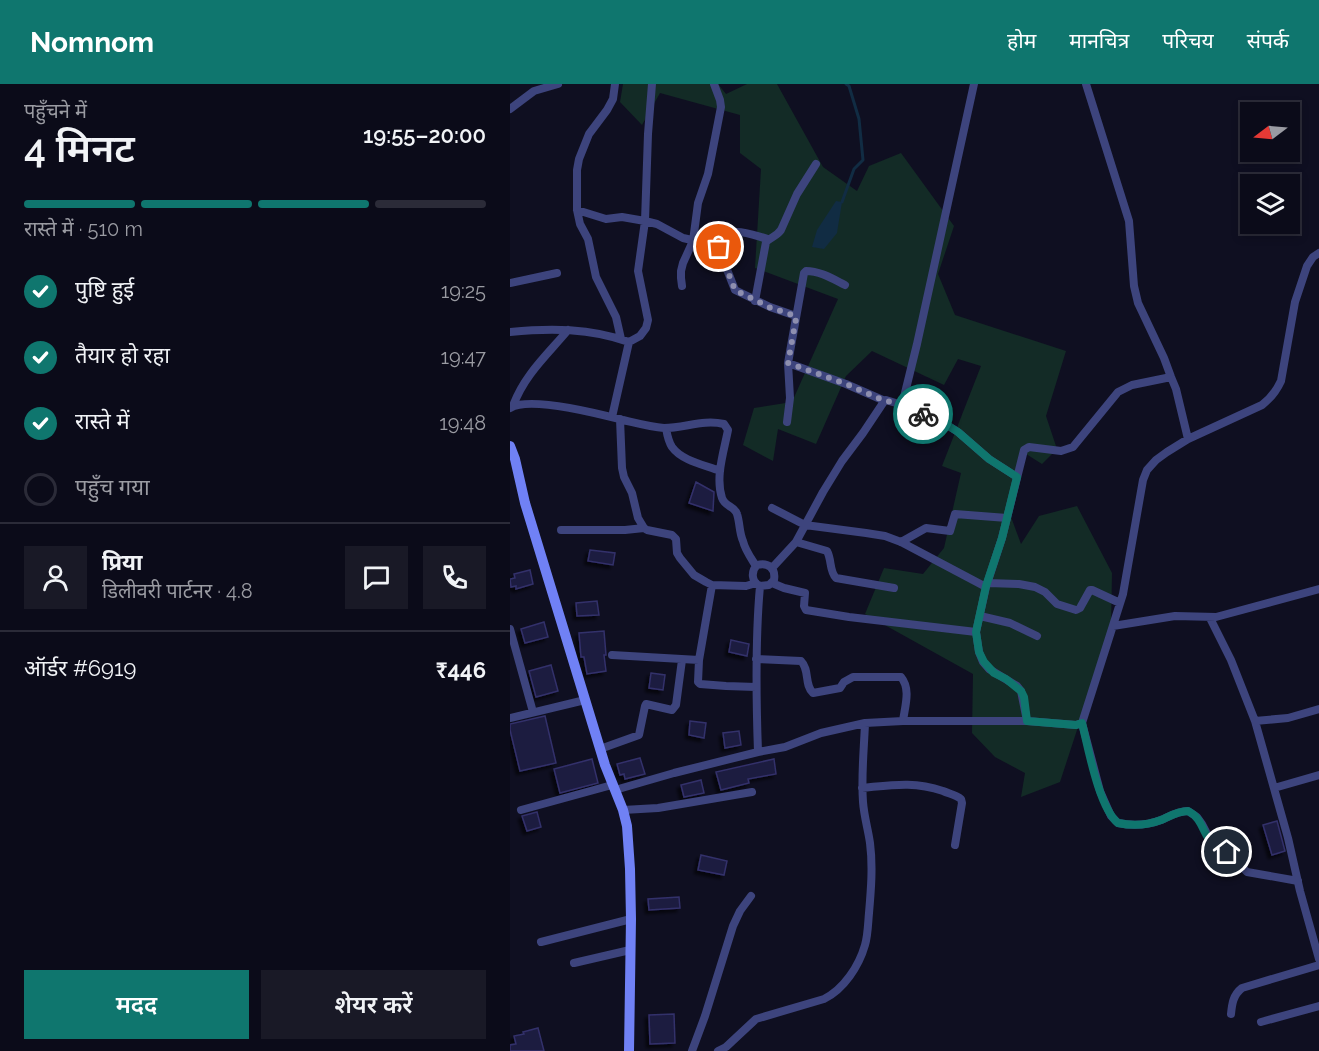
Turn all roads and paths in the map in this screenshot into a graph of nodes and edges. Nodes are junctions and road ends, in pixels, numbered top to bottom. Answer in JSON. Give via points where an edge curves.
{"nodes":[{"id":1,"x":558,"y":84,"type":"edge"},
{"id":2,"x":615,"y":84,"type":"edge"},
{"id":3,"x":652,"y":84,"type":"edge"},
{"id":4,"x":714,"y":84,"type":"edge"},
{"id":5,"x":974,"y":84,"type":"edge"},
{"id":6,"x":1086,"y":84,"type":"edge"},
{"id":7,"x":510,"y":109,"type":"edge"},
{"id":8,"x":816,"y":164,"type":"dead end"},
{"id":9,"x":577,"y":210,"type":"junction"},
{"id":10,"x":645,"y":221,"type":"junction"},
{"id":11,"x":768,"y":239,"type":"junction"},
{"id":12,"x":693,"y":241,"type":"junction"},
{"id":13,"x":717,"y":246,"type":"junction"},
{"id":14,"x":1319,"y":253,"type":"edge"},
{"id":15,"x":557,"y":273,"type":"dead end"},
{"id":16,"x":510,"y":283,"type":"edge"},
{"id":17,"x":845,"y":285,"type":"dead end"},
{"id":18,"x":682,"y":286,"type":"dead end"},
{"id":19,"x":755,"y":301,"type":"junction"},
{"id":20,"x":796,"y":316,"type":"junction"},
{"id":21,"x":568,"y":330,"type":"junction"},
{"id":22,"x":510,"y":332,"type":"edge"},
{"id":23,"x":625,"y":340,"type":"junction"},
{"id":24,"x":788,"y":363,"type":"junction"},
{"id":25,"x":1171,"y":377,"type":"junction"},
{"id":26,"x":885,"y":401,"type":"junction"},
{"id":27,"x":901,"y":403,"type":"junction"},
{"id":28,"x":512,"y":407,"type":"edge"},
{"id":29,"x":616,"y":418,"type":"junction"},
{"id":30,"x":787,"y":422,"type":"dead end"},
{"id":31,"x":666,"y":428,"type":"junction"},
{"id":32,"x":1188,"y":439,"type":"junction"},
{"id":33,"x":510,"y":446,"type":"edge"},
{"id":34,"x":720,"y":471,"type":"junction"},
{"id":35,"x":1017,"y":477,"type":"junction"},
{"id":36,"x":772,"y":508,"type":"dead end"},
{"id":37,"x":1007,"y":518,"type":"junction"},
{"id":38,"x":805,"y":525,"type":"junction"},
{"id":39,"x":644,"y":528,"type":"junction"},
{"id":40,"x":561,"y":530,"type":"dead end"},
{"id":41,"x":796,"y":542,"type":"junction"},
{"id":42,"x":901,"y":542,"type":"junction"},
{"id":43,"x":756,"y":566,"type":"junction"},
{"id":44,"x":772,"y":568,"type":"junction"},
{"id":45,"x":772,"y":583,"type":"junction"},
{"id":46,"x":712,"y":585,"type":"junction"},
{"id":47,"x":758,"y":585,"type":"junction"},
{"id":48,"x":987,"y":585,"type":"junction"},
{"id":49,"x":894,"y":588,"type":"dead end"},
{"id":50,"x":1319,"y":589,"type":"edge"},
{"id":51,"x":1120,"y":603,"type":"junction"},
{"id":52,"x":980,"y":616,"type":"junction"},
{"id":53,"x":1210,"y":618,"type":"junction"},
{"id":54,"x":1113,"y":626,"type":"junction"},
{"id":55,"x":510,"y":629,"type":"edge"},
{"id":56,"x":976,"y":632,"type":"junction"},
{"id":57,"x":1037,"y":636,"type":"dead end"},
{"id":58,"x":612,"y":655,"type":"dead end"},
{"id":59,"x":756,"y":659,"type":"junction"},
{"id":60,"x":682,"y":660,"type":"junction"},
{"id":61,"x":699,"y":660,"type":"junction"},
{"id":62,"x":756,"y":687,"type":"junction"},
{"id":63,"x":585,"y":700,"type":"junction"},
{"id":64,"x":1319,"y":709,"type":"edge"},
{"id":65,"x":534,"y":712,"type":"junction"},
{"id":66,"x":510,"y":718,"type":"edge"},
{"id":67,"x":903,"y":721,"type":"junction"},
{"id":68,"x":1027,"y":721,"type":"junction"},
{"id":69,"x":1255,"y":721,"type":"junction"},
{"id":70,"x":865,"y":723,"type":"junction"},
{"id":71,"x":1082,"y":723,"type":"junction"},
{"id":72,"x":600,"y":749,"type":"junction"},
{"id":73,"x":758,"y":752,"type":"junction"},
{"id":74,"x":1319,"y":775,"type":"edge"},
{"id":75,"x":614,"y":787,"type":"junction"},
{"id":76,"x":1274,"y":788,"type":"junction"},
{"id":77,"x":862,"y":789,"type":"junction"},
{"id":78,"x":752,"y":792,"type":"dead end"},
{"id":79,"x":521,"y":810,"type":"dead end"},
{"id":80,"x":623,"y":810,"type":"junction"},
{"id":81,"x":955,"y":845,"type":"dead end"},
{"id":82,"x":1298,"y":881,"type":"junction"},
{"id":83,"x":751,"y":896,"type":"dead end"},
{"id":84,"x":631,"y":918,"type":"junction"},
{"id":85,"x":541,"y":942,"type":"dead end"},
{"id":86,"x":630,"y":950,"type":"junction"},
{"id":87,"x":1319,"y":959,"type":"edge"},
{"id":88,"x":574,"y":963,"type":"dead end"},
{"id":89,"x":1319,"y":964,"type":"edge"},
{"id":90,"x":1319,"y":1006,"type":"edge"},
{"id":91,"x":1231,"y":1014,"type":"dead end"},
{"id":92,"x":1260,"y":1023,"type":"dead end"},
{"id":93,"x":629,"y":1051,"type":"edge"},
{"id":94,"x":692,"y":1051,"type":"edge"},
{"id":95,"x":718,"y":1051,"type":"edge"}],
"edges":[{"from":1,"to":7,"type":"street","via":[[534,91]]},
{"from":2,"to":9,"type":"street","via":[[613,99],[589,134],[579,159]]},
{"from":3,"to":10,"type":"street"},
{"from":4,"to":12,"type":"street","via":[[721,106]]},
{"from":5,"to":27,"type":"street"},
{"from":6,"to":25,"type":"street","via":[[1129,220],[1138,303]]},
{"from":8,"to":11,"type":"street","via":[[797,194],[782,231]]},
{"from":9,"to":10,"type":"street","via":[[606,219],[627,217]]},
{"from":9,"to":23,"type":"street","via":[[596,277]]},
{"from":10,"to":12,"type":"street"},
{"from":10,"to":23,"type":"street","via":[[638,271],[648,320],[640,336]]},
{"from":11,"to":13,"type":"street","via":[[736,232],[720,238]]},
{"from":11,"to":19,"type":"street"},
{"from":12,"to":13,"type":"street"},
{"from":12,"to":18,"type":"street","via":[[683,263]]},
{"from":13,"to":19,"type":"street","via":[[720,262],[735,290]]},
{"from":14,"to":32,"type":"street","via":[[1307,266],[1295,302],[1278,389],[1262,405]]},
{"from":15,"to":16,"type":"street"},
{"from":17,"to":20,"type":"street","via":[[806,271]]},
{"from":19,"to":20,"type":"street"},
{"from":20,"to":24,"type":"street"},
{"from":21,"to":22,"type":"street"},
{"from":21,"to":23,"type":"street"},
{"from":21,"to":28,"type":"street","via":[[529,375]]},
{"from":23,"to":29,"type":"street"},
{"from":24,"to":26,"type":"street"},
{"from":24,"to":30,"type":"street"},
{"from":25,"to":32,"type":"street"},
{"from":25,"to":35,"type":"street","via":[[1118,392],[1073,447],[1026,448]]},
{"from":26,"to":27,"type":"street"},
{"from":26,"to":38,"type":"street"},
{"from":27,"to":35,"type":"street","via":[[958,432]]},
{"from":28,"to":29,"type":"street","via":[[523,403],[545,405]]},
{"from":29,"to":31,"type":"street"},
{"from":29,"to":39,"type":"street","via":[[624,477]]},
{"from":31,"to":34,"type":"street","via":[[672,447],[679,453]]},
{"from":31,"to":34,"type":"street","via":[[707,421],[724,424],[728,430]]},
{"from":32,"to":51,"type":"street","via":[[1147,470]]},
{"from":33,"to":63,"type":"street"},
{"from":34,"to":43,"type":"street","via":[[722,498],[737,513],[743,543]]},
{"from":35,"to":37,"type":"street"},
{"from":36,"to":38,"type":"street"},
{"from":37,"to":42,"type":"street","via":[[956,514],[950,531],[926,528]]},
{"from":37,"to":48,"type":"street"},
{"from":38,"to":41,"type":"street"},
{"from":38,"to":42,"type":"street","via":[[885,536]]},
{"from":39,"to":40,"type":"street"},
{"from":39,"to":46,"type":"street","via":[[672,535],[677,554],[687,567]]},
{"from":41,"to":44,"type":"street"},
{"from":41,"to":49,"type":"street","via":[[827,551],[836,578]]},
{"from":42,"to":48,"type":"street"},
{"from":43,"to":44,"type":"street","via":[[765,563]]},
{"from":43,"to":47,"type":"street","via":[[753,579]]},
{"from":44,"to":45,"type":"street"},
{"from":45,"to":47,"type":"street"},
{"from":45,"to":56,"type":"street","via":[[805,593],[806,610]]},
{"from":46,"to":47,"type":"street"},
{"from":46,"to":61,"type":"street"},
{"from":47,"to":59,"type":"street"},
{"from":48,"to":51,"type":"street","via":[[1035,587],[1057,604],[1076,610],[1092,590]]},
{"from":48,"to":52,"type":"street"},
{"from":50,"to":53,"type":"street"},
{"from":51,"to":54,"type":"street"},
{"from":52,"to":56,"type":"street"},
{"from":52,"to":57,"type":"street","via":[[1010,623]]},
{"from":53,"to":54,"type":"street","via":[[1175,616]]},
{"from":53,"to":69,"type":"street"},
{"from":54,"to":71,"type":"street"},
{"from":55,"to":65,"type":"street"},
{"from":56,"to":68,"type":"street","via":[[984,662],[1021,691]]},
{"from":58,"to":60,"type":"street"},
{"from":59,"to":62,"type":"street"},
{"from":59,"to":67,"type":"street","via":[[801,661],[813,693],[840,688],[853,677],[901,676],[907,688]]},
{"from":60,"to":61,"type":"street"},
{"from":60,"to":72,"type":"street","via":[[674,709],[646,704],[639,735]]},
{"from":61,"to":62,"type":"street","via":[[700,684]]},
{"from":62,"to":73,"type":"street"},
{"from":63,"to":65,"type":"street"},
{"from":63,"to":72,"type":"street"},
{"from":64,"to":69,"type":"street","via":[[1288,718]]},
{"from":65,"to":66,"type":"street"},
{"from":67,"to":68,"type":"street"},
{"from":67,"to":70,"type":"street"},
{"from":68,"to":71,"type":"street"},
{"from":69,"to":76,"type":"street"},
{"from":70,"to":73,"type":"street"},
{"from":70,"to":77,"type":"street"},
{"from":71,"to":82,"type":"street","via":[[1100,791],[1118,823],[1145,825],[1188,811],[1197,817],[1212,843],[1247,872]]},
{"from":72,"to":75,"type":"street"},
{"from":73,"to":75,"type":"street"},
{"from":74,"to":76,"type":"street"},
{"from":75,"to":79,"type":"street"},
{"from":75,"to":80,"type":"street"},
{"from":76,"to":82,"type":"street"},
{"from":77,"to":81,"type":"street","via":[[917,784],[957,796],[962,803]]},
{"from":77,"to":95,"type":"street","via":[[871,871],[867,935],[860,958],[848,979],[832,995],[756,1019]]},
{"from":78,"to":80,"type":"street"},
{"from":80,"to":84,"type":"street"},
{"from":82,"to":87,"type":"street"},
{"from":83,"to":94,"type":"street","via":[[733,926]]},
{"from":84,"to":85,"type":"street"},
{"from":84,"to":86,"type":"street"},
{"from":86,"to":88,"type":"street"},
{"from":86,"to":93,"type":"street"},
{"from":89,"to":91,"type":"street","via":[[1242,988],[1232,1001]]},
{"from":90,"to":92,"type":"street"}]}
